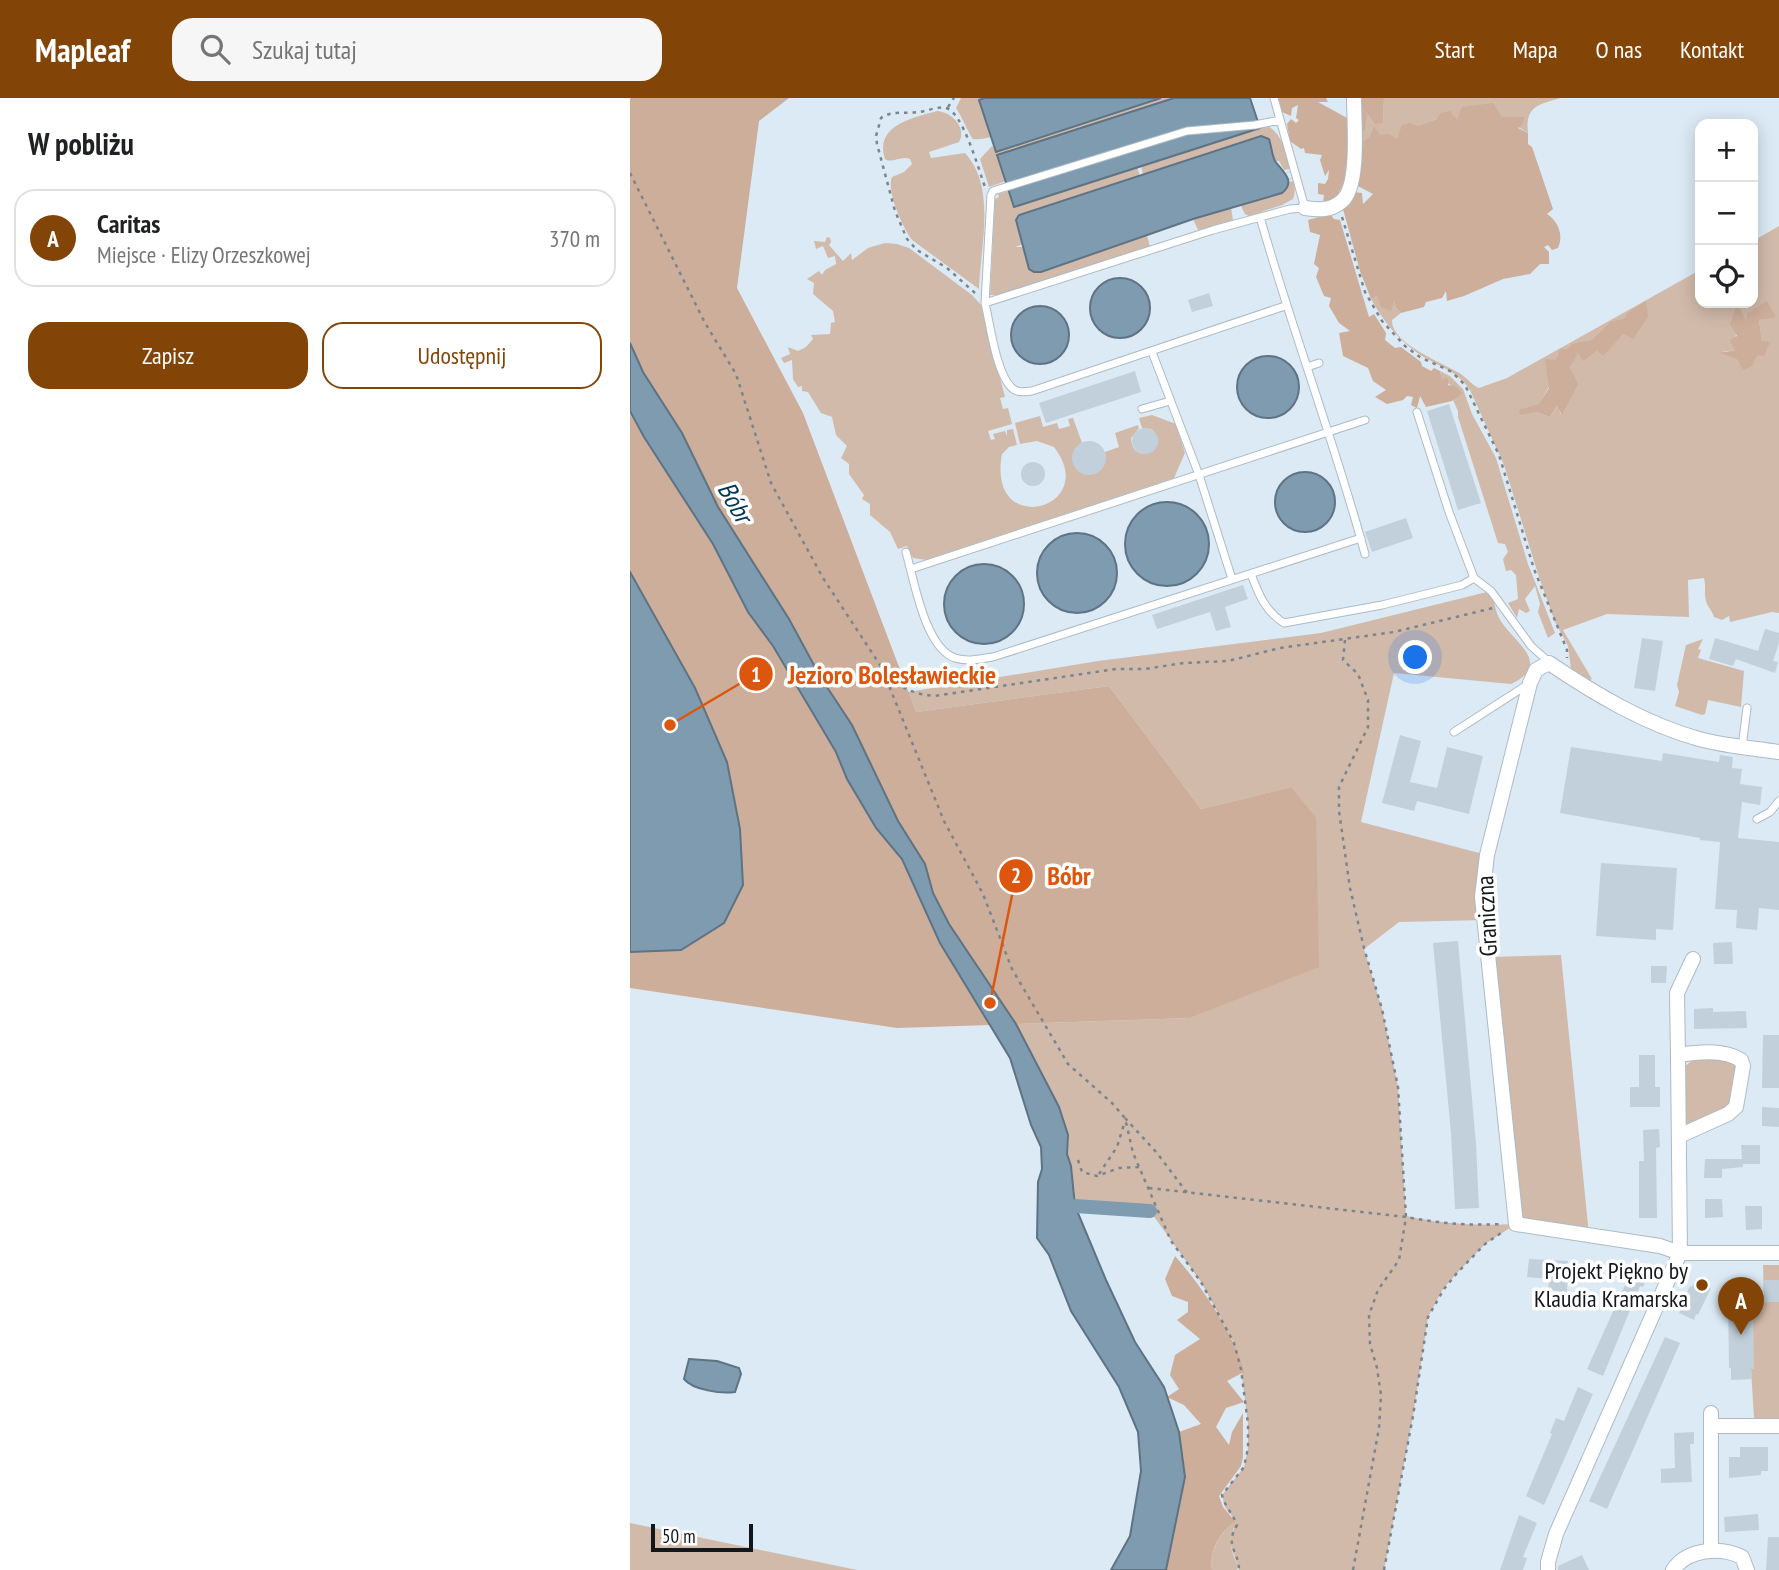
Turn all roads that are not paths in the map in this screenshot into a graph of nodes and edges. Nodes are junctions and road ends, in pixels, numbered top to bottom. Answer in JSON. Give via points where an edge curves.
{"nodes":[{"id":1,"x":1274,"y":98,"type":"edge"},
{"id":2,"x":1354,"y":98,"type":"edge"},
{"id":3,"x":1280,"y":120,"type":"junction"},
{"id":4,"x":1305,"y":208,"type":"junction"},
{"id":5,"x":1260,"y":217,"type":"junction"},
{"id":6,"x":985,"y":303,"type":"junction"},
{"id":7,"x":1285,"y":306,"type":"junction"},
{"id":8,"x":1152,"y":352,"type":"junction"},
{"id":9,"x":1319,"y":363,"type":"dead end"},
{"id":10,"x":1307,"y":367,"type":"junction"},
{"id":11,"x":1170,"y":401,"type":"junction"},
{"id":12,"x":1142,"y":408,"type":"dead end"},
{"id":13,"x":1417,"y":412,"type":"dead end"},
{"id":14,"x":1365,"y":420,"type":"dead end"},
{"id":15,"x":1327,"y":431,"type":"junction"},
{"id":16,"x":1199,"y":475,"type":"junction"},
{"id":17,"x":1361,"y":538,"type":"junction"},
{"id":18,"x":906,"y":552,"type":"dead end"},
{"id":19,"x":1365,"y":554,"type":"dead end"},
{"id":20,"x":911,"y":569,"type":"junction"},
{"id":21,"x":1251,"y":574,"type":"junction"},
{"id":22,"x":1474,"y":578,"type":"junction"},
{"id":23,"x":1232,"y":579,"type":"junction"},
{"id":24,"x":1549,"y":663,"type":"junction"},
{"id":25,"x":1530,"y":683,"type":"junction"},
{"id":26,"x":1747,"y":708,"type":"dead end"},
{"id":27,"x":1454,"y":732,"type":"dead end"},
{"id":28,"x":1742,"y":747,"type":"junction"},
{"id":29,"x":1779,"y":752,"type":"edge"},
{"id":30,"x":1779,"y":801,"type":"edge"},
{"id":31,"x":1757,"y":819,"type":"dead end"},
{"id":32,"x":1693,"y":960,"type":"dead end"},
{"id":33,"x":1678,"y":1055,"type":"junction"},
{"id":34,"x":1679,"y":1136,"type":"junction"},
{"id":35,"x":1680,"y":1253,"type":"junction"},
{"id":36,"x":1779,"y":1253,"type":"edge"},
{"id":37,"x":1779,"y":1426,"type":"edge"},
{"id":38,"x":1711,"y":1551,"type":"junction"},
{"id":39,"x":1548,"y":1570,"type":"edge"},
{"id":40,"x":1673,"y":1570,"type":"edge"},
{"id":41,"x":1747,"y":1570,"type":"edge"}],
"edges":[{"from":1,"to":3,"type":"lane"},
{"from":2,"to":4,"type":"street","via":[[1352,182],[1345,198],[1325,209]]},
{"from":3,"to":4,"type":"lane"},
{"from":3,"to":6,"type":"lane","via":[[1187,131],[992,192]]},
{"from":4,"to":5,"type":"lane"},
{"from":5,"to":6,"type":"lane"},
{"from":5,"to":7,"type":"lane"},
{"from":6,"to":8,"type":"lane","via":[[1003,375],[1012,389],[1020,392]]},
{"from":7,"to":8,"type":"lane"},
{"from":7,"to":10,"type":"lane"},
{"from":8,"to":11,"type":"lane"},
{"from":9,"to":10,"type":"lane"},
{"from":10,"to":15,"type":"lane"},
{"from":11,"to":12,"type":"lane"},
{"from":11,"to":16,"type":"lane"},
{"from":13,"to":22,"type":"lane"},
{"from":14,"to":15,"type":"lane"},
{"from":15,"to":16,"type":"lane"},
{"from":15,"to":17,"type":"lane"},
{"from":16,"to":20,"type":"lane"},
{"from":16,"to":23,"type":"lane"},
{"from":17,"to":19,"type":"lane"},
{"from":17,"to":21,"type":"lane"},
{"from":18,"to":20,"type":"lane"},
{"from":20,"to":23,"type":"lane","via":[[932,637],[944,653],[967,660],[993,657]]},
{"from":21,"to":22,"type":"lane","via":[[1271,615],[1284,623],[1382,605]]},
{"from":21,"to":23,"type":"lane"},
{"from":22,"to":24,"type":"lane","via":[[1491,591]]},
{"from":24,"to":25,"type":"street","name":"Graniczna","via":[[1536,670]]},
{"from":24,"to":28,"type":"street","via":[[1662,726]]},
{"from":25,"to":27,"type":"lane"},
{"from":25,"to":35,"type":"street","name":"Graniczna","via":[[1486,855],[1482,897],[1516,1224]]},
{"from":26,"to":28,"type":"lane"},
{"from":28,"to":29,"type":"street"},
{"from":30,"to":31,"type":"lane"},
{"from":32,"to":33,"type":"street","via":[[1677,993]]},
{"from":33,"to":34,"type":"street"},
{"from":33,"to":34,"type":"street","via":[[1731,1054],[1742,1066],[1737,1107]]},
{"from":34,"to":35,"type":"street"},
{"from":35,"to":36,"type":"street"},
{"from":35,"to":39,"type":"street","via":[[1556,1534]]},
{"from":37,"to":38,"type":"street","via":[[1711,1420]]},
{"from":38,"to":40,"type":"street","via":[[1691,1554]]},
{"from":38,"to":41,"type":"street","via":[[1733,1552],[1742,1557]]}]}
